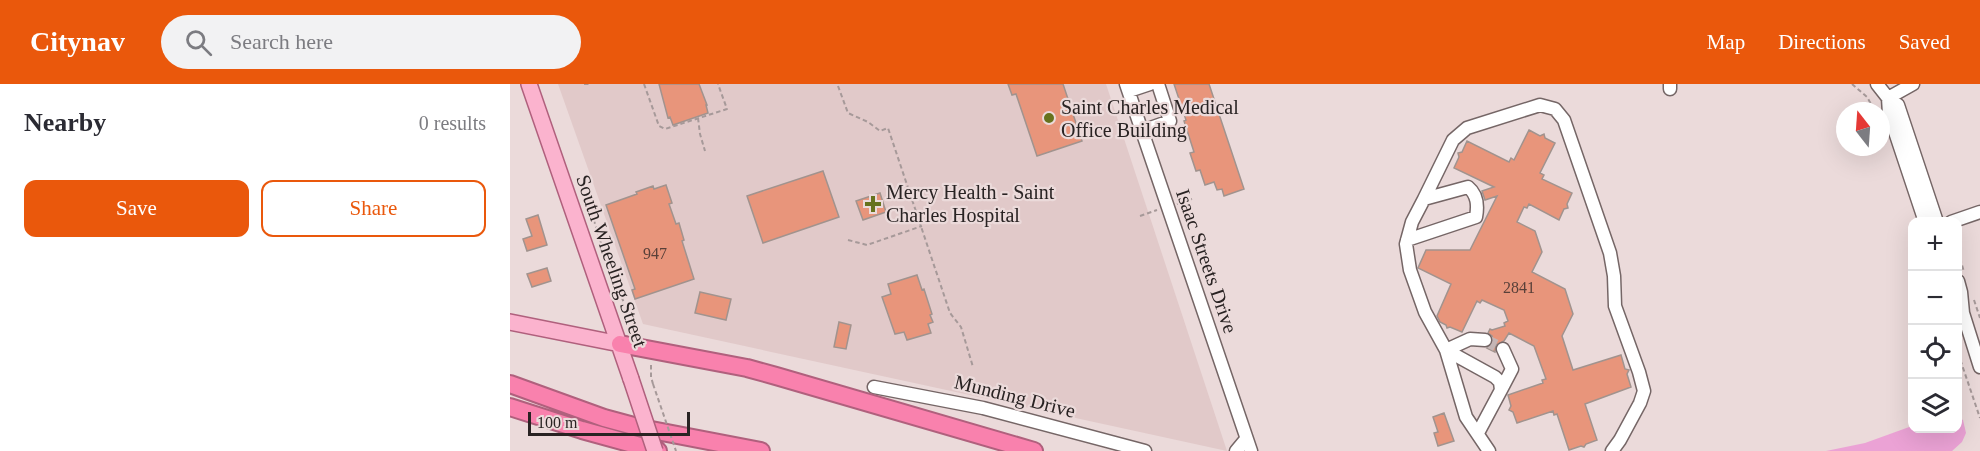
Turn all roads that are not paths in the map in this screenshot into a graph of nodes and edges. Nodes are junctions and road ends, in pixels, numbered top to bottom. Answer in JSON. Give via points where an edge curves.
{"nodes":[{"id":1,"x":529,"y":84,"type":"edge"},
{"id":2,"x":1150,"y":84,"type":"edge"},
{"id":3,"x":1158,"y":84,"type":"edge"},
{"id":4,"x":1877,"y":84,"type":"edge"},
{"id":5,"x":1913,"y":84,"type":"edge"},
{"id":6,"x":1127,"y":88,"type":"edge"},
{"id":7,"x":1888,"y":98,"type":"junction"},
{"id":8,"x":1142,"y":131,"type":"junction"},
{"id":9,"x":1424,"y":199,"type":"junction"},
{"id":10,"x":1980,"y":212,"type":"edge"},
{"id":11,"x":1923,"y":217,"type":"edge"},
{"id":12,"x":1935,"y":217,"type":"edge"},
{"id":13,"x":1962,"y":218,"type":"edge"},
{"id":14,"x":1407,"y":240,"type":"junction"},
{"id":15,"x":1962,"y":316,"type":"edge"},
{"id":16,"x":510,"y":322,"type":"edge"},
{"id":17,"x":1485,"y":339,"type":"tunnel mouth"},
{"id":18,"x":620,"y":344,"type":"junction"},
{"id":19,"x":1503,"y":349,"type":"dead end"},
{"id":20,"x":1446,"y":350,"type":"junction"},
{"id":21,"x":1980,"y":367,"type":"edge"},
{"id":22,"x":510,"y":384,"type":"edge"},
{"id":23,"x":874,"y":387,"type":"dead end"},
{"id":24,"x":1501,"y":390,"type":"junction"},
{"id":25,"x":510,"y":407,"type":"edge"},
{"id":26,"x":1478,"y":433,"type":"junction"},
{"id":27,"x":1248,"y":445,"type":"edge"},
{"id":28,"x":657,"y":451,"type":"edge"},
{"id":29,"x":761,"y":451,"type":"edge"},
{"id":30,"x":1034,"y":451,"type":"edge"},
{"id":31,"x":1146,"y":451,"type":"edge"},
{"id":32,"x":1236,"y":451,"type":"edge"},
{"id":33,"x":1490,"y":451,"type":"edge"},
{"id":34,"x":1612,"y":451,"type":"edge"}],
"edges":[{"from":1,"to":18,"type":"main road","name":"South Wheeling Street"},
{"from":2,"to":6,"type":"street"},
{"from":3,"to":8,"type":"street","via":[[1170,121]]},
{"from":4,"to":7,"type":"street"},
{"from":5,"to":7,"type":"street"},
{"from":6,"to":8,"type":"street","name":"Isaac Streets Drive"},
{"from":7,"to":11,"type":"street","via":[[1889,114]]},
{"from":7,"to":12,"type":"street","via":[[1898,105]]},
{"from":8,"to":27,"type":"street","name":"Isaac Streets Drive"},
{"from":9,"to":14,"type":"street"},
{"from":9,"to":14,"type":"street","via":[[1468,187],[1478,206],[1476,218]]},
{"from":9,"to":34,"type":"street","via":[[1453,140],[1467,128],[1540,105],[1555,110],[1564,120],[1610,253],[1615,306],[1644,391]]},
{"from":10,"to":13,"type":"street"},
{"from":14,"to":20,"type":"street","via":[[1410,270],[1425,312]]},
{"from":15,"to":21,"type":"street"},
{"from":16,"to":18,"type":"main road"},
{"from":17,"to":20,"type":"street","via":[[1470,339]]},
{"from":18,"to":28,"type":"main road","name":"South Wheeling Street","bridge":true},
{"from":18,"to":30,"type":"highway","via":[[776,376]]},
{"from":19,"to":24,"type":"street","via":[[1512,369]]},
{"from":20,"to":24,"type":"street","via":[[1495,377]]},
{"from":20,"to":26,"type":"street","via":[[1466,417]]},
{"from":22,"to":29,"type":"highway","via":[[640,428]]},
{"from":23,"to":31,"type":"street","name":"Munding Drive","via":[[982,408]]},
{"from":24,"to":26,"type":"street"},
{"from":25,"to":28,"type":"highway"},
{"from":26,"to":33,"type":"street"},
{"from":27,"to":32,"type":"street"}]}
